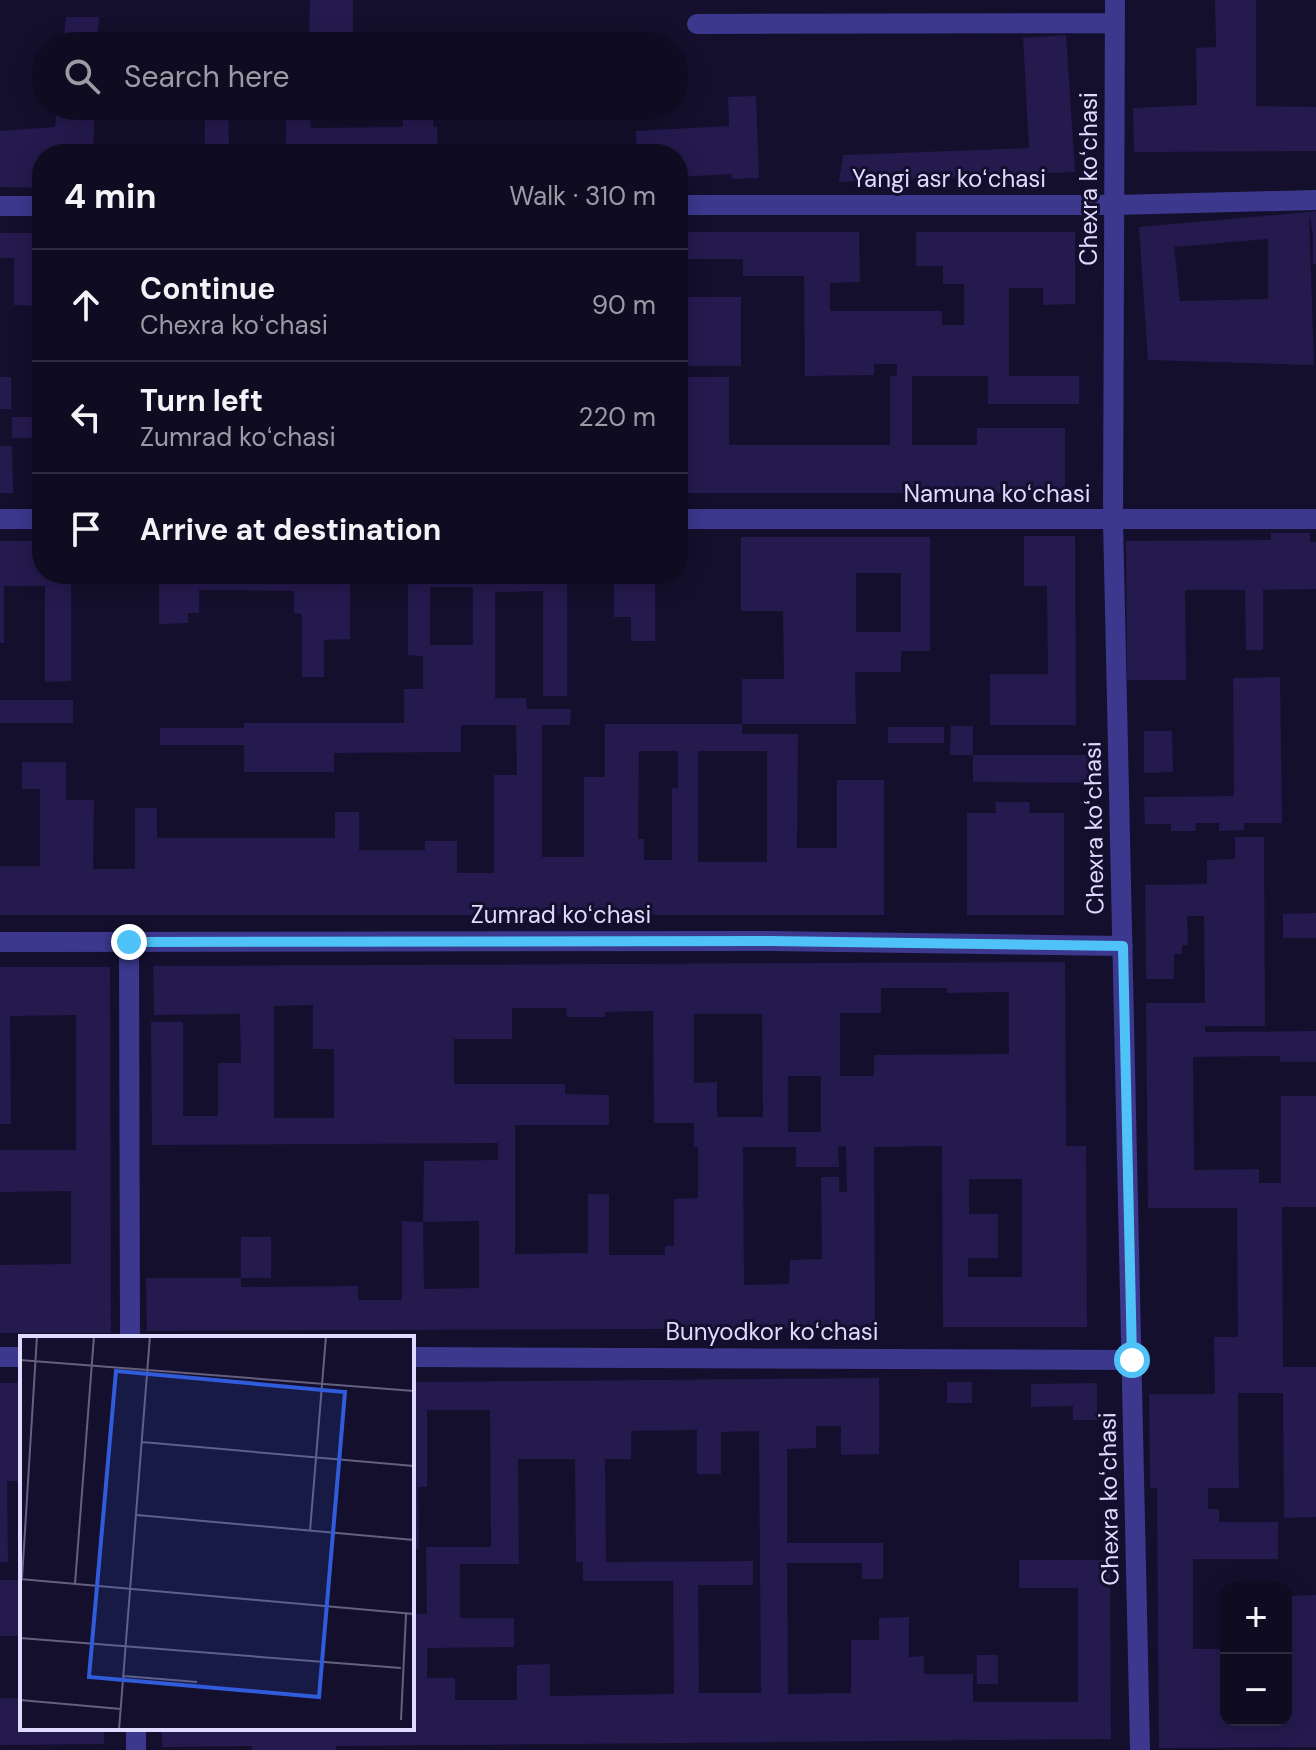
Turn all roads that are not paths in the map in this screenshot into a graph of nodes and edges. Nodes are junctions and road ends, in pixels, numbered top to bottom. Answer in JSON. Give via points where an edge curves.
{"nodes":[{"id":1,"x":1115,"y":0,"type":"edge"},
{"id":2,"x":1115,"y":23,"type":"junction"},
{"id":3,"x":697,"y":24,"type":"dead end"},
{"id":4,"x":1316,"y":200,"type":"edge"},
{"id":5,"x":688,"y":205,"type":"edge"},
{"id":6,"x":1115,"y":205,"type":"junction"},
{"id":7,"x":0,"y":206,"type":"edge"},
{"id":8,"x":32,"y":206,"type":"edge"},
{"id":9,"x":0,"y":519,"type":"edge"},
{"id":10,"x":32,"y":519,"type":"edge"},
{"id":11,"x":688,"y":519,"type":"edge"},
{"id":12,"x":1316,"y":519,"type":"edge"},
{"id":13,"x":1113,"y":520,"type":"junction"},
{"id":14,"x":0,"y":942,"type":"edge"},
{"id":15,"x":129,"y":942,"type":"junction"},
{"id":16,"x":1123,"y":946,"type":"junction"},
{"id":17,"x":130,"y":1336,"type":"edge"},
{"id":18,"x":414,"y":1357,"type":"edge"},
{"id":19,"x":1132,"y":1360,"type":"junction"},
{"id":20,"x":1140,"y":1750,"type":"edge"}],
"edges":[{"from":1,"to":2,"type":"street","name":"Chexra koʻchasi"},
{"from":2,"to":3,"type":"street"},
{"from":2,"to":6,"type":"street","name":"Chexra koʻchasi"},
{"from":4,"to":6,"type":"street","name":"Yangi asr koʻchasi"},
{"from":5,"to":6,"type":"street","name":"Yangi asr koʻchasi"},
{"from":6,"to":13,"type":"street","name":"Chexra koʻchasi"},
{"from":7,"to":8,"type":"street"},
{"from":9,"to":10,"type":"street"},
{"from":11,"to":13,"type":"street","name":"Namuna koʻchasi"},
{"from":12,"to":13,"type":"street","name":"Namuna koʻchasi"},
{"from":13,"to":16,"type":"street","name":"Chexra koʻchasi"},
{"from":14,"to":15,"type":"street","name":"Zumrad koʻchasi"},
{"from":15,"to":16,"type":"street","name":"Zumrad koʻchasi"},
{"from":15,"to":17,"type":"street"},
{"from":16,"to":19,"type":"street","name":"Chexra koʻchasi"},
{"from":18,"to":19,"type":"street","name":"Bunyodkor koʻchasi"},
{"from":19,"to":20,"type":"street","name":"Chexra koʻchasi"}]}
